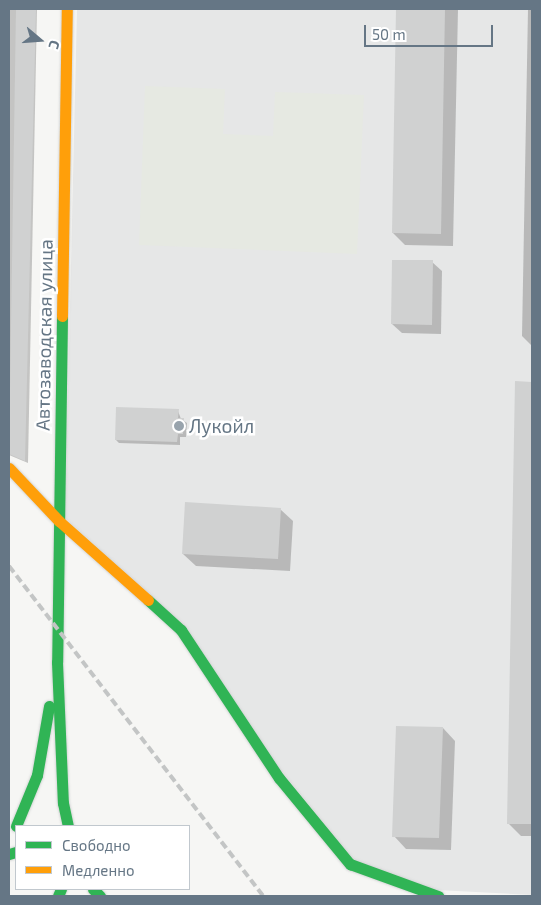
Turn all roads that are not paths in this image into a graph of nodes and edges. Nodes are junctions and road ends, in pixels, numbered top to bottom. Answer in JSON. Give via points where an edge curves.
{"nodes":[{"id":1,"x":67,"y":9,"type":"edge"},
{"id":2,"x":9,"y":468,"type":"edge"},
{"id":3,"x":59,"y":521,"type":"junction"},
{"id":4,"x":57,"y":662,"type":"junction"},
{"id":5,"x":16,"y":825,"type":"edge"},
{"id":6,"x":68,"y":825,"type":"edge"},
{"id":7,"x":438,"y":896,"type":"edge"}],
"edges":[{"from":1,"to":3,"type":"street","name":"Автозаводская улица"},
{"from":2,"to":3,"type":"street"},
{"from":3,"to":4,"type":"street","name":"Автозаводская улица"},
{"from":3,"to":7,"type":"street","via":[[181,630],[279,778],[350,864]]},
{"from":4,"to":5,"type":"street","via":[[37,775]]},
{"from":4,"to":6,"type":"street","via":[[63,803]]}]}
